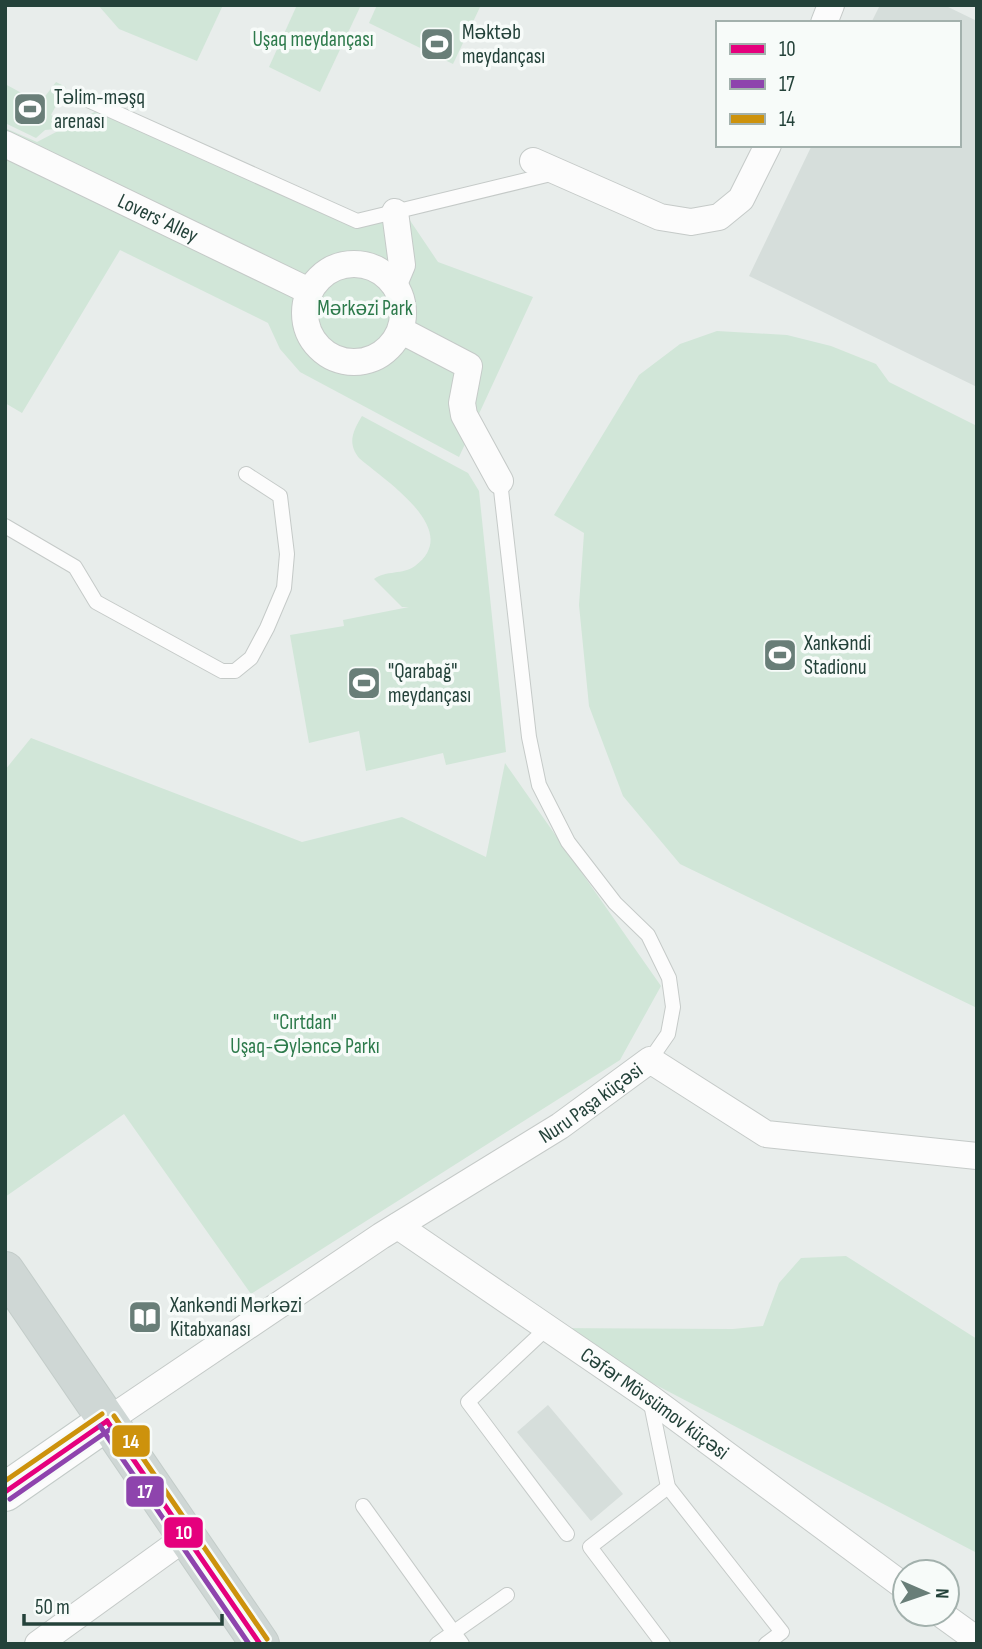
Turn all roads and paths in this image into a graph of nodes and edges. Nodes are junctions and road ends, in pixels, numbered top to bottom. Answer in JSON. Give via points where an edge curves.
{"nodes":[{"id":1,"x":79,"y":96,"type":"dead end"},
{"id":2,"x":5,"y":144,"type":"edge"},
{"id":3,"x":767,"y":147,"type":"edge"},
{"id":4,"x":533,"y":161,"type":"dead end"},
{"id":5,"x":560,"y":172,"type":"junction"},
{"id":6,"x":395,"y":212,"type":"junction"},
{"id":7,"x":394,"y":284,"type":"junction"},
{"id":8,"x":309,"y":291,"type":"junction"},
{"id":9,"x":402,"y":331,"type":"junction"},
{"id":10,"x":246,"y":474,"type":"dead end"},
{"id":11,"x":500,"y":481,"type":"joint"},
{"id":12,"x":5,"y":526,"type":"edge"},
{"id":13,"x":650,"y":1060,"type":"junction"},
{"id":14,"x":977,"y":1156,"type":"edge"},
{"id":15,"x":398,"y":1226,"type":"junction"},
{"id":16,"x":5,"y":1271,"type":"edge"},
{"id":17,"x":547,"y":1328,"type":"junction"},
{"id":18,"x":650,"y":1398,"type":"junction"},
{"id":19,"x":107,"y":1421,"type":"junction"},
{"id":20,"x":668,"y":1487,"type":"junction"},
{"id":21,"x":5,"y":1492,"type":"edge"},
{"id":22,"x":363,"y":1506,"type":"dead end"},
{"id":23,"x":567,"y":1534,"type":"dead end"},
{"id":24,"x":186,"y":1537,"type":"junction"},
{"id":25,"x":891,"y":1577,"type":"edge"},
{"id":26,"x":507,"y":1595,"type":"dead end"},
{"id":27,"x":960,"y":1628,"type":"edge"},
{"id":28,"x":458,"y":1638,"type":"edge"},
{"id":29,"x":51,"y":1640,"type":"edge"},
{"id":30,"x":977,"y":1640,"type":"edge"},
{"id":31,"x":260,"y":1644,"type":"edge"},
{"id":32,"x":437,"y":1644,"type":"edge"},
{"id":33,"x":663,"y":1644,"type":"edge"},
{"id":34,"x":765,"y":1644,"type":"edge"}],
"edges":[{"from":1,"to":6,"type":"lane","via":[[358,221]]},
{"from":2,"to":8,"type":"street","name":"Lovers' Alley"},
{"from":3,"to":5,"type":"street","via":[[741,199],[719,217],[691,222],[660,217]]},
{"from":4,"to":5,"type":"street"},
{"from":5,"to":6,"type":"lane"},
{"from":6,"to":7,"type":"street","via":[[401,265]]},
{"from":7,"to":8,"type":"street","via":[[382,272],[350,263],[334,267]]},
{"from":7,"to":9,"type":"street","via":[[401,299]]},
{"from":8,"to":9,"type":"street","via":[[305,318],[310,337],[333,358],[349,362],[379,356]]},
{"from":9,"to":11,"type":"street","via":[[468,366],[464,415]]},
{"from":10,"to":12,"type":"lane","via":[[280,496],[287,554],[284,588],[267,628],[251,658],[235,671],[222,671],[96,602],[75,567]]},
{"from":11,"to":13,"type":"lane","name":"Nuru Paşa küçəsi","via":[[538,785],[568,842],[615,903],[648,935],[668,978],[673,1007],[668,1034]]},
{"from":13,"to":14,"type":"street","via":[[766,1134]]},
{"from":13,"to":15,"type":"street","name":"Nuru Paşa küçəsi","via":[[559,1126]]},
{"from":15,"to":17,"type":"street","name":"Cəfər Mövsümov küçəsi"},
{"from":15,"to":19,"type":"street","name":"Nuru Paşa küçəsi"},
{"from":16,"to":19,"type":"main road"},
{"from":17,"to":18,"type":"street","name":"Cəfər Mövsümov küçəsi"},
{"from":17,"to":23,"type":"lane","via":[[468,1402]]},
{"from":18,"to":20,"type":"lane"},
{"from":18,"to":25,"type":"street","name":"Cəfər Mövsümov küçəsi"},
{"from":19,"to":21,"type":"street"},
{"from":19,"to":24,"type":"main road"},
{"from":20,"to":33,"type":"lane","via":[[590,1547]]},
{"from":20,"to":34,"type":"lane","via":[[782,1632]]},
{"from":22,"to":28,"type":"lane"},
{"from":24,"to":29,"type":"street"},
{"from":24,"to":31,"type":"main road"},
{"from":26,"to":28,"type":"lane"},
{"from":27,"to":30,"type":"street"},
{"from":28,"to":32,"type":"lane"}]}
